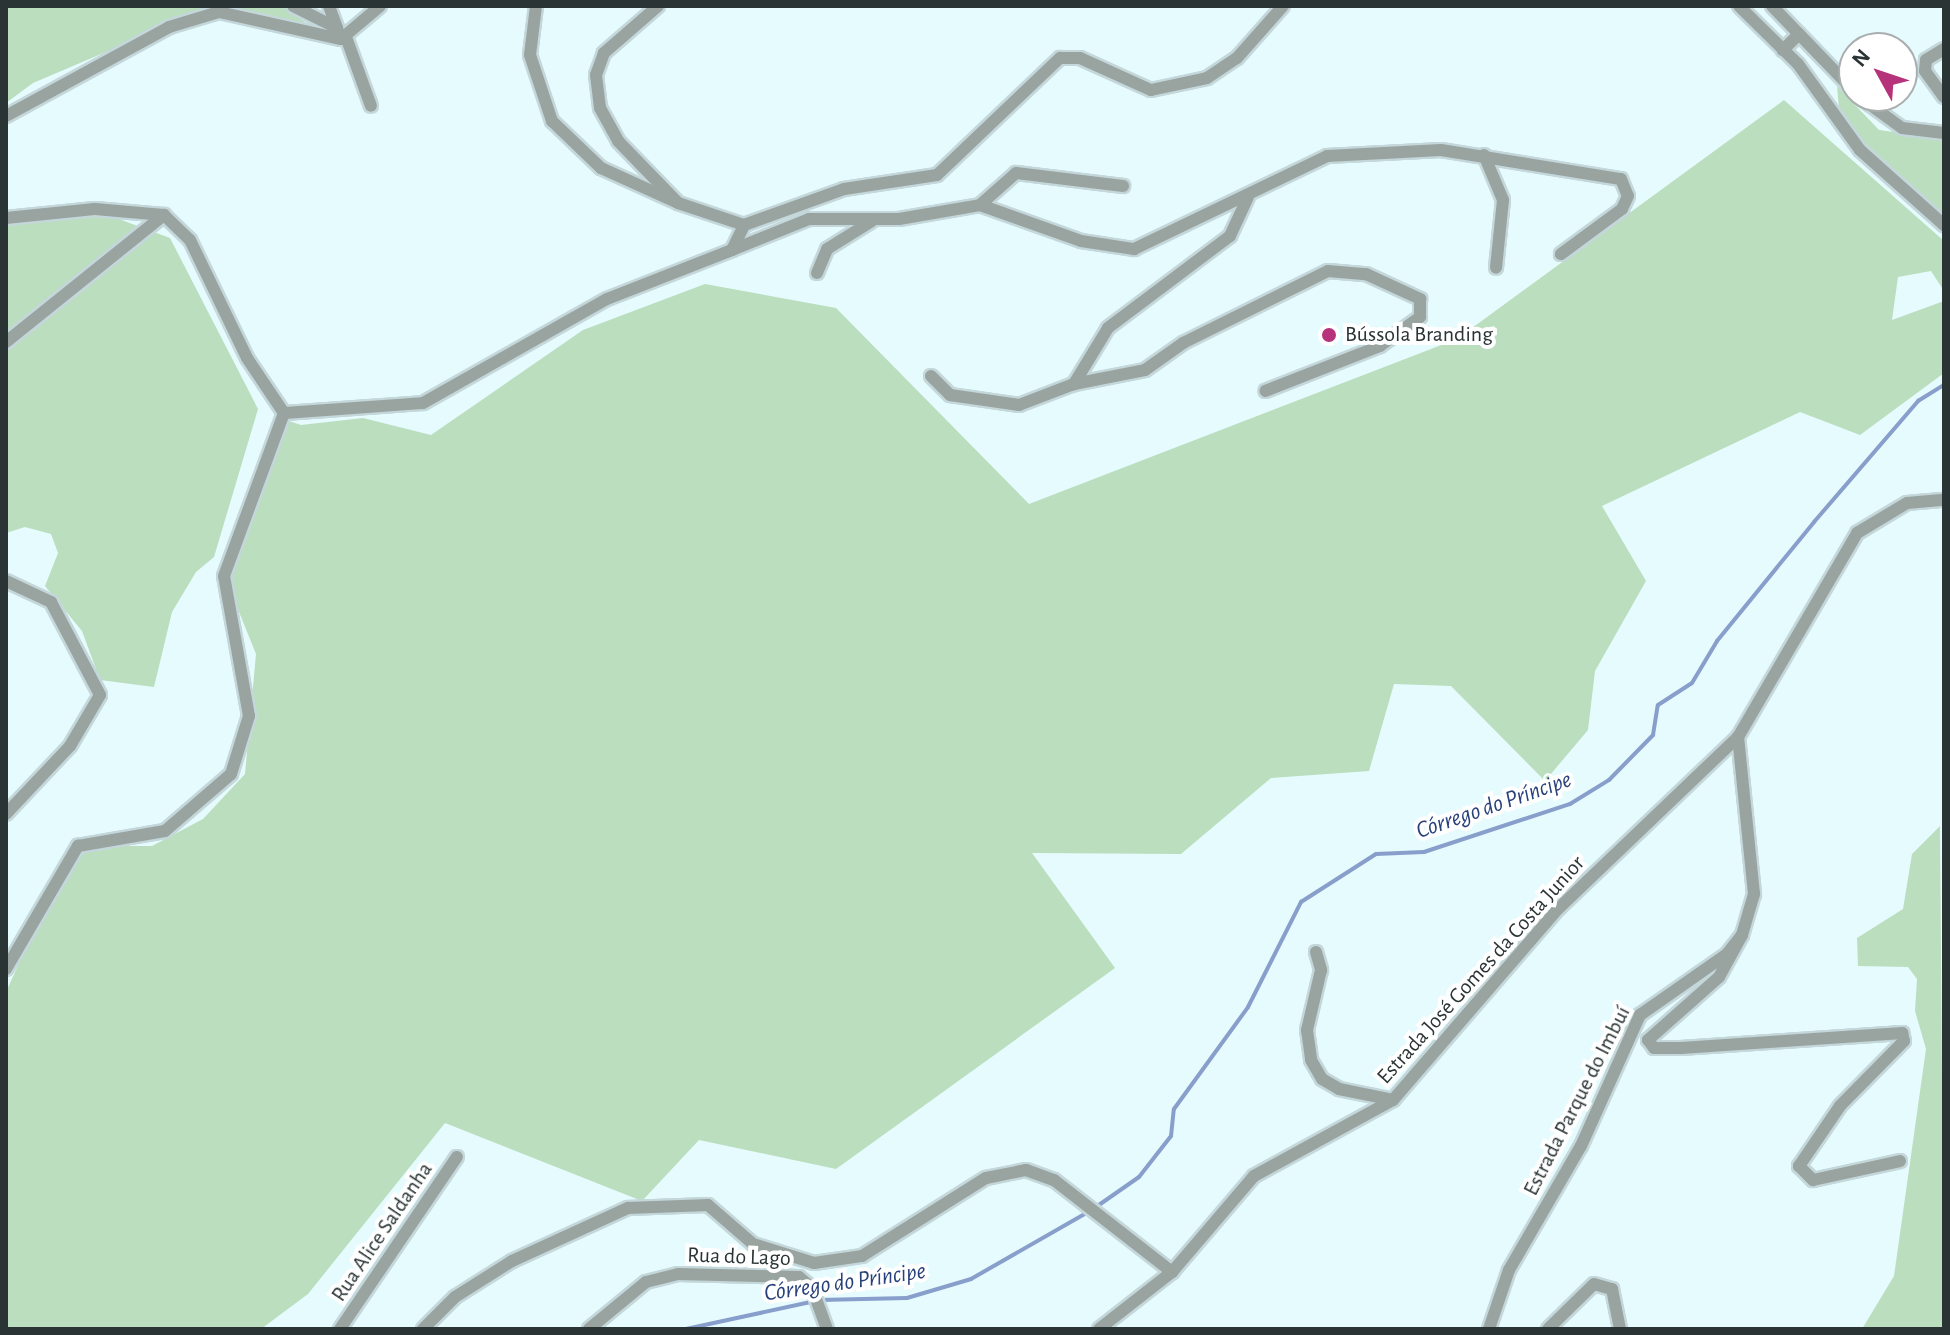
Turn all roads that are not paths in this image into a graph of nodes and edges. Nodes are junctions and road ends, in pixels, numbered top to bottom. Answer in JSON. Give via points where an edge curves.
{"nodes":[{"id":1,"x":293,"y":6,"type":"edge"},
{"id":2,"x":329,"y":6,"type":"edge"},
{"id":3,"x":380,"y":6,"type":"edge"},
{"id":4,"x":536,"y":6,"type":"edge"},
{"id":5,"x":658,"y":6,"type":"edge"},
{"id":6,"x":1283,"y":6,"type":"edge"},
{"id":7,"x":1739,"y":6,"type":"edge"},
{"id":8,"x":1772,"y":6,"type":"edge"},
{"id":9,"x":1799,"y":34,"type":"junction"},
{"id":10,"x":342,"y":35,"type":"junction"},
{"id":11,"x":1944,"y":49,"type":"edge"},
{"id":12,"x":1783,"y":50,"type":"junction"},
{"id":13,"x":1838,"y":74,"type":"edge"},
{"id":14,"x":1944,"y":97,"type":"edge"},
{"id":15,"x":371,"y":106,"type":"dead end"},
{"id":16,"x":1880,"y":112,"type":"edge"},
{"id":17,"x":6,"y":116,"type":"edge"},
{"id":18,"x":1944,"y":133,"type":"edge"},
{"id":19,"x":1484,"y":155,"type":"junction"},
{"id":20,"x":1123,"y":186,"type":"dead end"},
{"id":21,"x":1248,"y":197,"type":"junction"},
{"id":22,"x":678,"y":203,"type":"junction"},
{"id":23,"x":980,"y":205,"type":"junction"},
{"id":24,"x":164,"y":215,"type":"junction"},
{"id":25,"x":6,"y":218,"type":"edge"},
{"id":26,"x":875,"y":220,"type":"junction"},
{"id":27,"x":744,"y":225,"type":"junction"},
{"id":28,"x":1944,"y":225,"type":"edge"},
{"id":29,"x":732,"y":250,"type":"junction"},
{"id":30,"x":1561,"y":254,"type":"dead end"},
{"id":31,"x":1496,"y":268,"type":"dead end"},
{"id":32,"x":817,"y":273,"type":"dead end"},
{"id":33,"x":6,"y":342,"type":"edge"},
{"id":34,"x":931,"y":376,"type":"dead end"},
{"id":35,"x":1074,"y":384,"type":"junction"},
{"id":36,"x":1265,"y":391,"type":"dead end"},
{"id":37,"x":284,"y":413,"type":"junction"},
{"id":38,"x":1944,"y":500,"type":"edge"},
{"id":39,"x":6,"y":581,"type":"edge"},
{"id":40,"x":1738,"y":737,"type":"junction"},
{"id":41,"x":6,"y":814,"type":"edge"},
{"id":42,"x":1742,"y":935,"type":"junction"},
{"id":43,"x":1316,"y":952,"type":"dead end"},
{"id":44,"x":6,"y":969,"type":"edge"},
{"id":45,"x":1393,"y":1100,"type":"junction"},
{"id":46,"x":457,"y":1157,"type":"dead end"},
{"id":47,"x":1900,"y":1161,"type":"dead end"},
{"id":48,"x":1172,"y":1272,"type":"junction"},
{"id":49,"x":1493,"y":1327,"type":"edge"},
{"id":50,"x":1102,"y":1328,"type":"edge"},
{"id":51,"x":340,"y":1329,"type":"edge"},
{"id":52,"x":423,"y":1329,"type":"edge"},
{"id":53,"x":589,"y":1329,"type":"edge"},
{"id":54,"x":827,"y":1329,"type":"edge"},
{"id":55,"x":1548,"y":1329,"type":"edge"},
{"id":56,"x":1620,"y":1329,"type":"edge"}],
"edges":[{"from":1,"to":10,"type":"street"},
{"from":2,"to":10,"type":"street"},
{"from":3,"to":10,"type":"street"},
{"from":4,"to":22,"type":"street","via":[[530,55],[552,121],[601,168]]},
{"from":5,"to":22,"type":"street","via":[[619,33],[596,75],[600,108],[618,141]]},
{"from":6,"to":27,"type":"street","via":[[1251,45],[1207,78],[1151,90],[1080,58],[1060,58],[937,175],[844,189]]},
{"from":7,"to":12,"type":"street"},
{"from":8,"to":9,"type":"street"},
{"from":9,"to":12,"type":"street"},
{"from":9,"to":13,"type":"street"},
{"from":10,"to":15,"type":"street"},
{"from":10,"to":17,"type":"street","via":[[219,12],[157,33]]},
{"from":11,"to":14,"type":"street","via":[[1926,60],[1925,71]]},
{"from":12,"to":28,"type":"street","via":[[1860,150]]},
{"from":16,"to":18,"type":"street","via":[[1902,128]]},
{"from":19,"to":21,"type":"street","via":[[1441,150],[1327,156]]},
{"from":19,"to":30,"type":"street","via":[[1607,175],[1626,186],[1622,209]]},
{"from":19,"to":31,"type":"street","via":[[1503,200]]},
{"from":20,"to":23,"type":"street","via":[[1025,172],[1004,180]]},
{"from":21,"to":23,"type":"street","via":[[1134,249],[1081,241]]},
{"from":21,"to":35,"type":"street","via":[[1230,236],[1108,328]]},
{"from":22,"to":27,"type":"street"},
{"from":23,"to":26,"type":"street"},
{"from":24,"to":25,"type":"street","via":[[95,209]]},
{"from":24,"to":33,"type":"street"},
{"from":24,"to":37,"type":"street","via":[[190,240],[247,358]]},
{"from":26,"to":29,"type":"street","via":[[809,219]]},
{"from":26,"to":32,"type":"street","via":[[827,249]]},
{"from":27,"to":29,"type":"street"},
{"from":29,"to":37,"type":"street","via":[[607,299],[423,403]]},
{"from":34,"to":35,"type":"street","via":[[950,395],[1019,405]]},
{"from":35,"to":36,"type":"street","via":[[1145,370],[1183,343],[1328,271],[1366,274],[1420,299],[1420,317],[1380,346]]},
{"from":37,"to":44,"type":"street","via":[[224,576],[249,716],[231,774],[165,831],[78,846]]},
{"from":38,"to":40,"type":"street","name":"Estrada José Gomes da Costa Junior","via":[[1907,503],[1857,533]]},
{"from":39,"to":41,"type":"street","via":[[51,602],[100,695],[70,746]]},
{"from":40,"to":42,"type":"street","name":"Estrada Parque do Imbuí","via":[[1754,894]]},
{"from":40,"to":45,"type":"street","name":"Estrada José Gomes da Costa Junior","via":[[1559,908]]},
{"from":42,"to":47,"type":"street","via":[[1719,977],[1648,1040],[1654,1048],[1681,1048],[1902,1033],[1904,1041],[1840,1106],[1799,1166],[1813,1180]]},
{"from":42,"to":49,"type":"street","name":"Estrada Parque do Imbuí","via":[[1727,954],[1640,1015],[1581,1146],[1509,1270]]},
{"from":43,"to":45,"type":"street","via":[[1321,970],[1307,1030],[1311,1060],[1322,1079],[1339,1089]]},
{"from":45,"to":48,"type":"street","name":"Estrada José Gomes da Costa Junior","via":[[1254,1176]]},
{"from":46,"to":51,"type":"street","name":"Rua Alice Saldanha"},
{"from":48,"to":50,"type":"street","name":"Estrada José Gomes da Costa Junior"},
{"from":48,"to":52,"type":"street","via":[[1042,1172],[1008,1171],[862,1256],[814,1263],[753,1244],[708,1205],[628,1208],[512,1261],[455,1297]]},
{"from":53,"to":54,"type":"street","name":"Rua do Lago","via":[[646,1282],[678,1274],[799,1277],[815,1297]]},
{"from":55,"to":56,"type":"street","via":[[1594,1284],[1612,1289]]}]}
